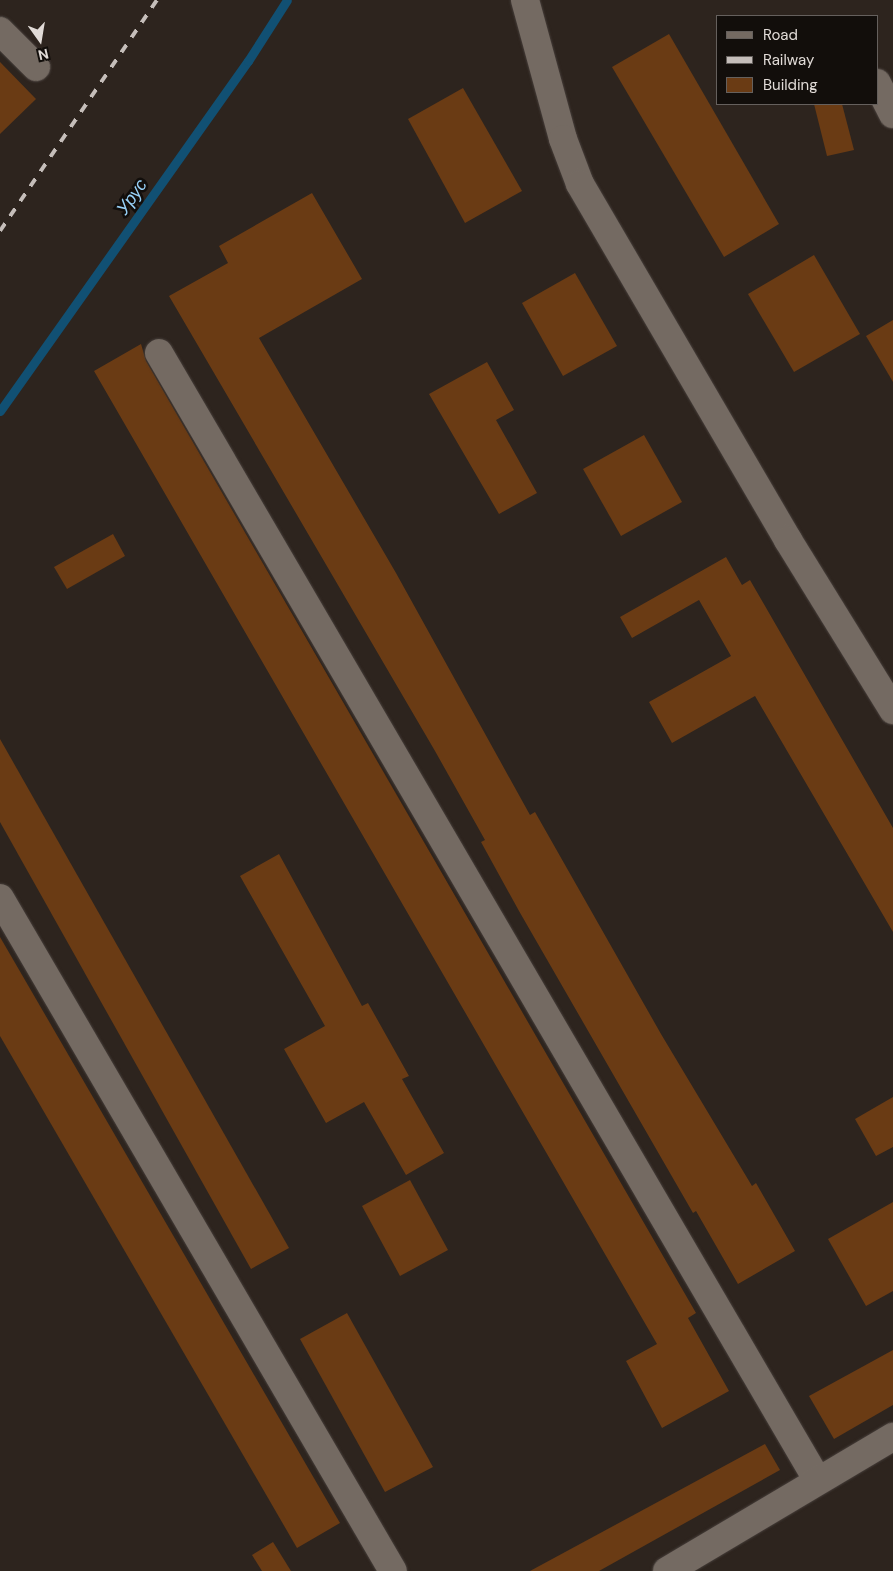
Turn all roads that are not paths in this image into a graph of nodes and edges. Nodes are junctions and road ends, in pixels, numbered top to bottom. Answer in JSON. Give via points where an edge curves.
{"nodes":[{"id":1,"x":525,"y":0,"type":"edge"},
{"id":2,"x":0,"y":31,"type":"edge"},
{"id":3,"x":36,"y":67,"type":"dead end"},
{"id":4,"x":878,"y":85,"type":"edge"},
{"id":5,"x":893,"y":114,"type":"edge"},
{"id":6,"x":159,"y":353,"type":"dead end"},
{"id":7,"x":893,"y":710,"type":"edge"},
{"id":8,"x":0,"y":898,"type":"edge"},
{"id":9,"x":893,"y":1437,"type":"edge"},
{"id":10,"x":818,"y":1481,"type":"junction"},
{"id":11,"x":393,"y":1571,"type":"edge"},
{"id":12,"x":667,"y":1571,"type":"edge"}],
"edges":[{"from":1,"to":7,"type":"street","via":[[563,139],[580,184],[788,540]]},
{"from":2,"to":3,"type":"street"},
{"from":4,"to":5,"type":"street"},
{"from":6,"to":10,"type":"street"},
{"from":8,"to":11,"type":"street"},
{"from":9,"to":10,"type":"street"},
{"from":10,"to":12,"type":"street"}]}
